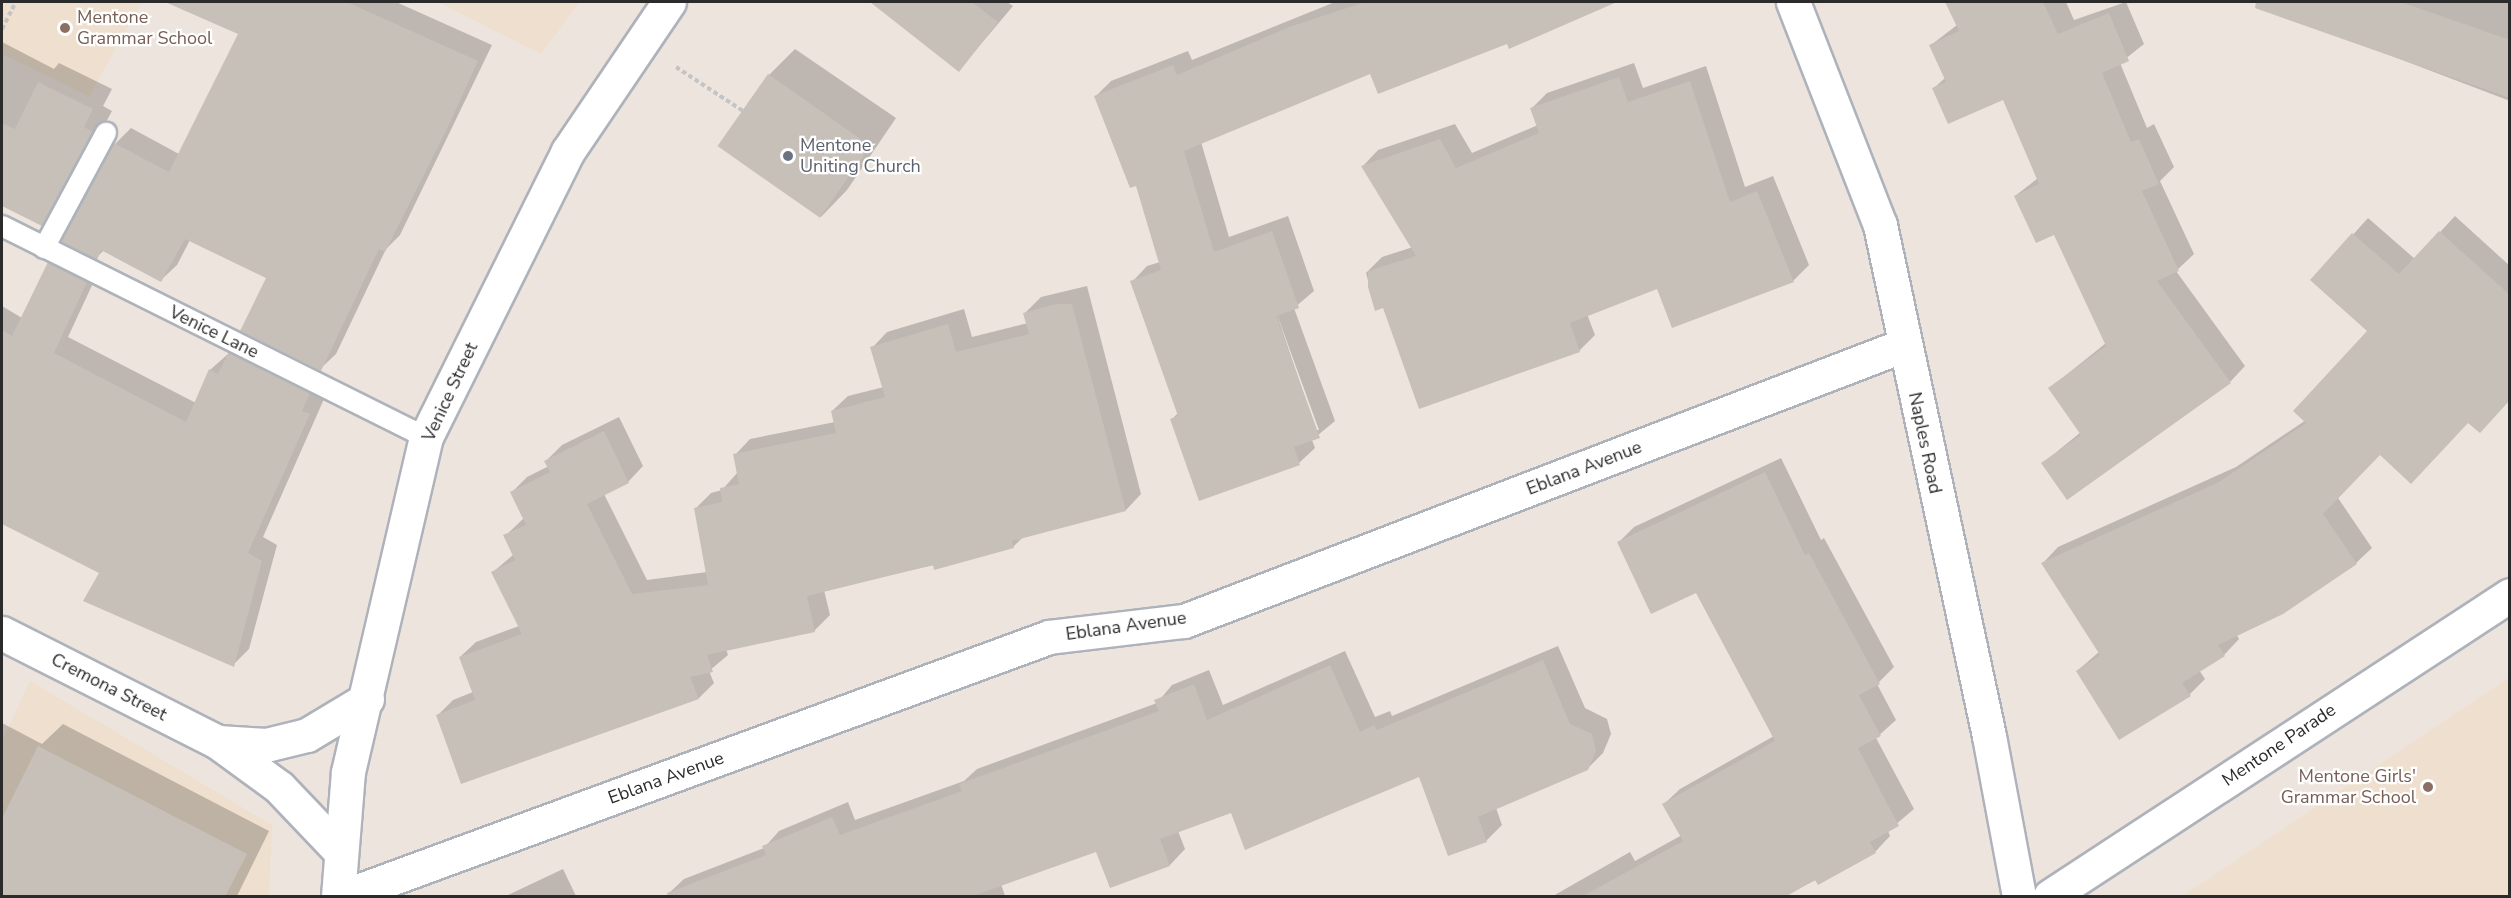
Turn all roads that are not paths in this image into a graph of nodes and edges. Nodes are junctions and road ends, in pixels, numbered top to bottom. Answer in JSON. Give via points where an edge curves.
{"nodes":[{"id":1,"x":669,"y":2,"type":"edge"},
{"id":2,"x":1793,"y":2,"type":"edge"},
{"id":3,"x":106,"y":133,"type":"dead end"},
{"id":4,"x":2,"y":226,"type":"edge"},
{"id":5,"x":44,"y":248,"type":"junction"},
{"id":6,"x":1904,"y":345,"type":"junction"},
{"id":7,"x":426,"y":437,"type":"junction"},
{"id":8,"x":2510,"y":595,"type":"edge"},
{"id":9,"x":2,"y":633,"type":"edge"},
{"id":10,"x":367,"y":699,"type":"junction"},
{"id":11,"x":216,"y":741,"type":"junction"},
{"id":12,"x":339,"y":850,"type":"junction"},
{"id":13,"x":338,"y":897,"type":"edge"},
{"id":14,"x":344,"y":897,"type":"edge"},
{"id":15,"x":2019,"y":897,"type":"edge"},
{"id":16,"x":2050,"y":897,"type":"edge"}],
"edges":[{"from":1,"to":7,"type":"street","name":"Venice Street","via":[[568,152]]},
{"from":2,"to":6,"type":"street","name":"Naples Road","via":[[1880,225]]},
{"from":3,"to":5,"type":"lane"},
{"from":4,"to":5,"type":"lane","name":"Venice Lane"},
{"from":5,"to":7,"type":"lane","name":"Venice Lane"},
{"from":6,"to":14,"type":"street","name":"Eblana Avenue","via":[[1184,621],[1049,637]]},
{"from":6,"to":15,"type":"street","name":"Naples Road","via":[[1989,736]]},
{"from":7,"to":10,"type":"street","name":"Venice Street"},
{"from":8,"to":16,"type":"street","name":"Mentone Parade"},
{"from":9,"to":11,"type":"street","name":"Cremona Street"},
{"from":10,"to":11,"type":"street","name":"Cremona Street","via":[[308,735],[266,745]]},
{"from":10,"to":12,"type":"street","name":"Venice Street","via":[[348,772]]},
{"from":11,"to":12,"type":"street","name":"Cremona Street","via":[[279,787]]},
{"from":12,"to":13,"type":"street","name":"Venice Street"}]}
